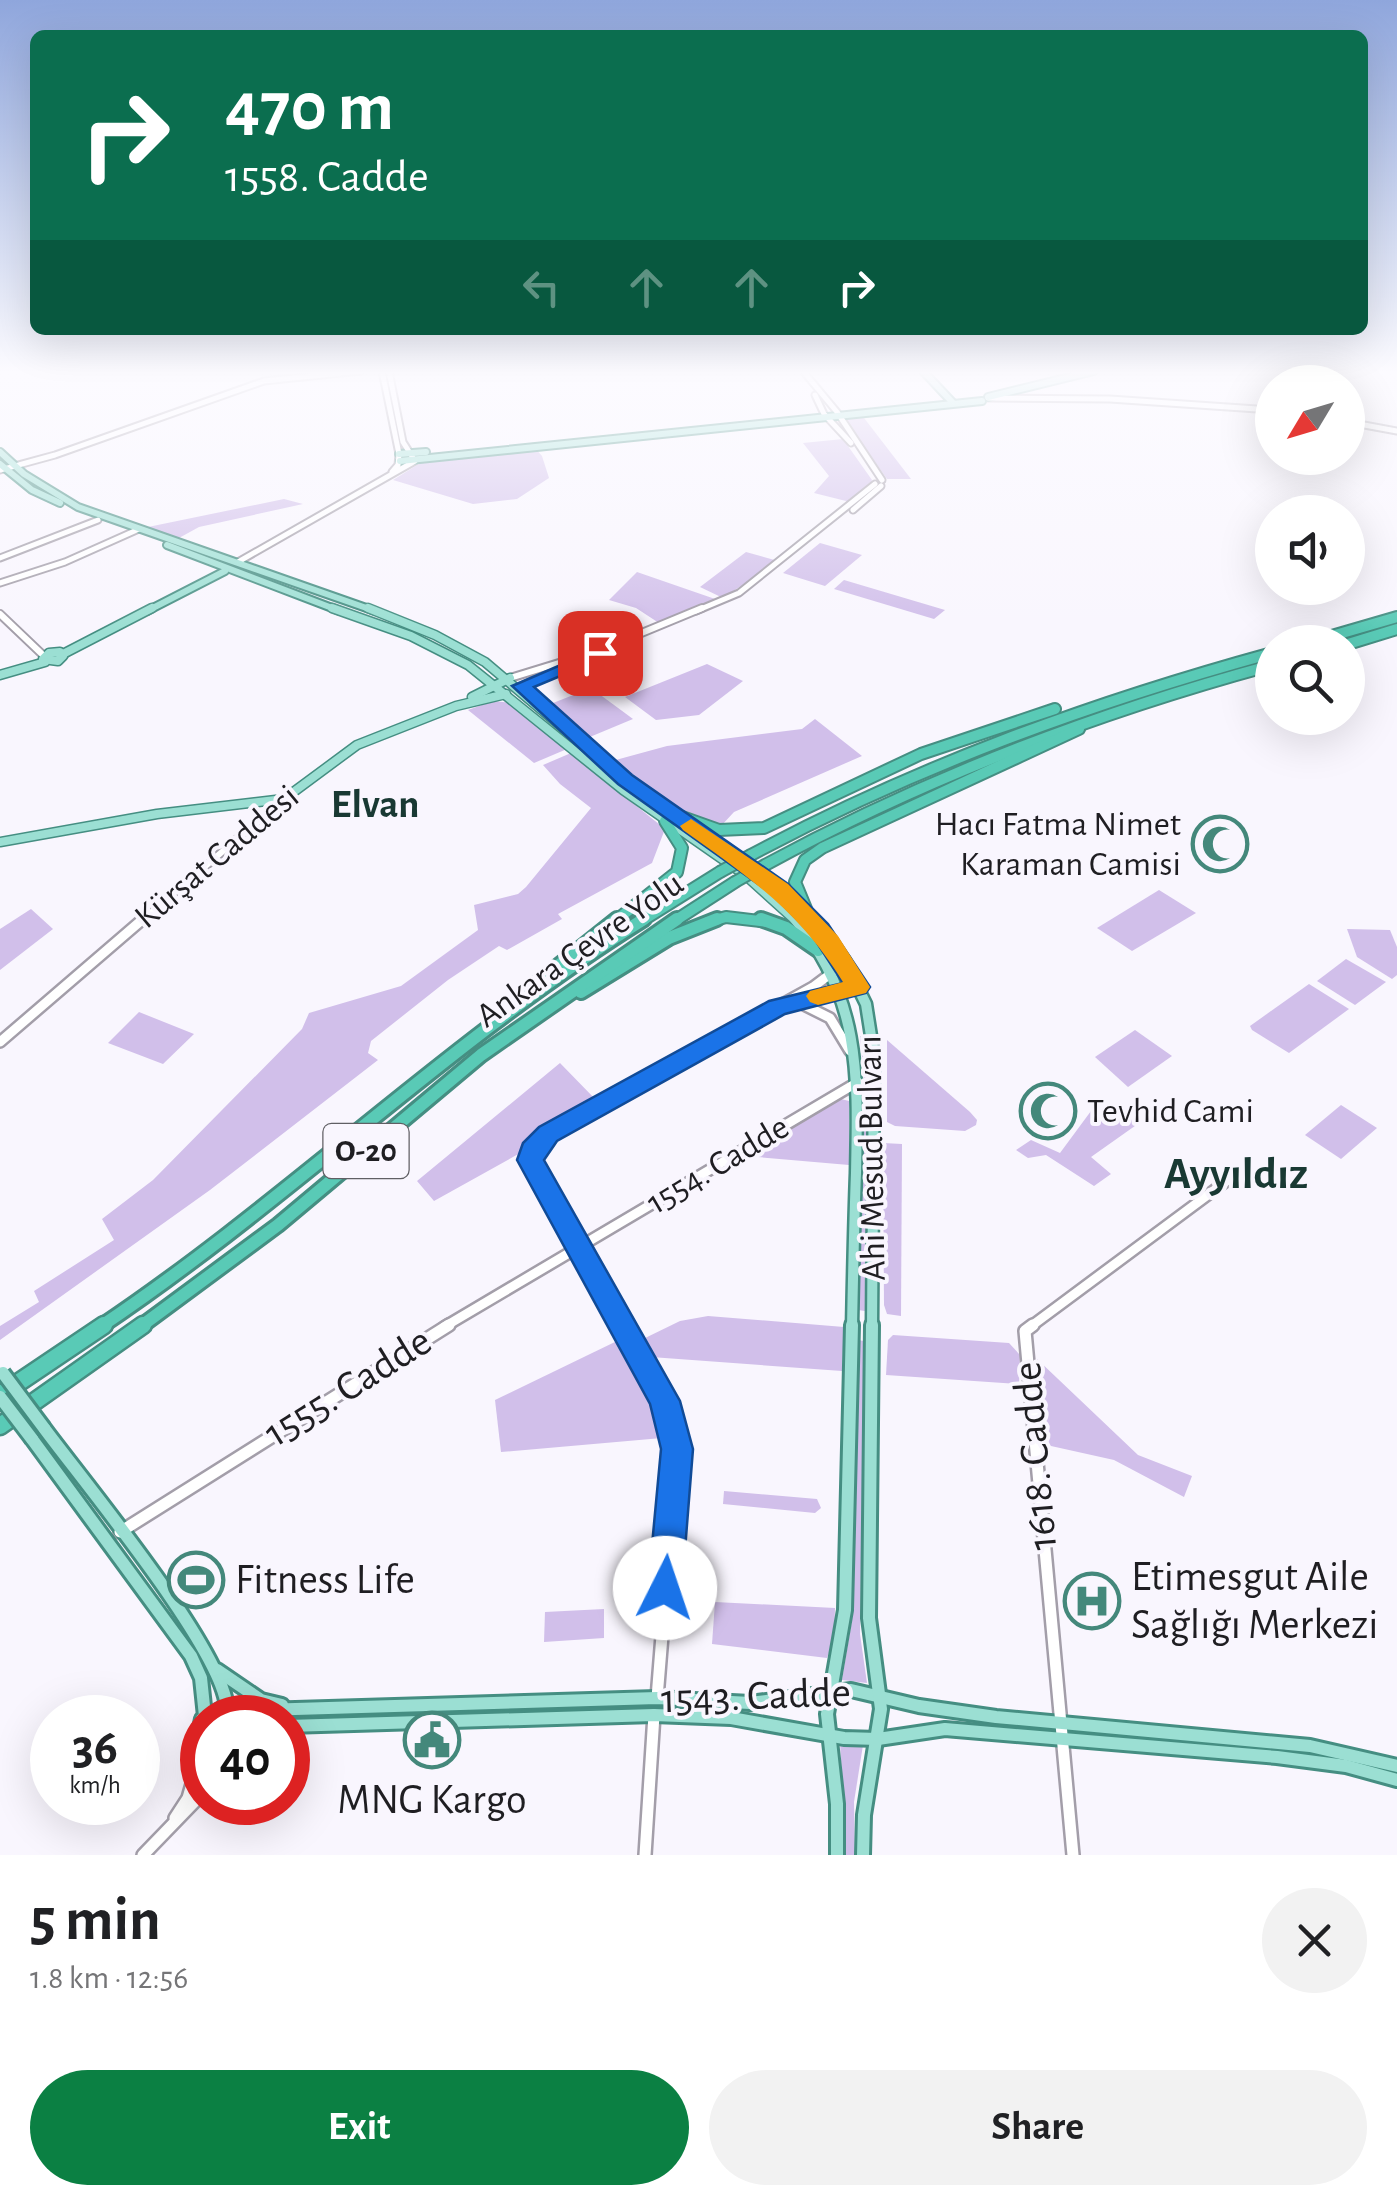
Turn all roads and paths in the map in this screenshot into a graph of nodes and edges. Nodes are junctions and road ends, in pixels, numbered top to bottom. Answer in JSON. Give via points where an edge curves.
{"nodes":[{"id":1,"x":400,"y":457,"type":"edge"},
{"id":2,"x":34,"y":458,"type":"edge"},
{"id":3,"x":412,"y":458,"type":"edge"},
{"id":4,"x":862,"y":458,"type":"edge"},
{"id":5,"x":863,"y":458,"type":"edge"},
{"id":6,"x":5,"y":467,"type":"edge"},
{"id":7,"x":878,"y":483,"type":"junction"},
{"id":8,"x":98,"y":520,"type":"junction"},
{"id":9,"x":136,"y":531,"type":"junction"},
{"id":10,"x":0,"y":558,"type":"edge"},
{"id":11,"x":238,"y":562,"type":"junction"},
{"id":12,"x":224,"y":565,"type":"junction"},
{"id":13,"x":0,"y":583,"type":"edge"},
{"id":14,"x":0,"y":614,"type":"edge"},
{"id":15,"x":1397,"y":617,"type":"edge"},
{"id":16,"x":1365,"y":626,"type":"edge"},
{"id":17,"x":1397,"y":629,"type":"edge"},
{"id":18,"x":1365,"y":639,"type":"edge"},
{"id":19,"x":50,"y":656,"type":"junction"},
{"id":20,"x":1255,"y":658,"type":"edge"},
{"id":21,"x":1255,"y":669,"type":"edge"},
{"id":22,"x":0,"y":672,"type":"edge"},
{"id":23,"x":510,"y":678,"type":"junction"},
{"id":24,"x":1156,"y":684,"type":"junction"},
{"id":25,"x":494,"y":685,"type":"junction"},
{"id":26,"x":522,"y":686,"type":"junction"},
{"id":27,"x":506,"y":694,"type":"junction"},
{"id":28,"x":1146,"y":699,"type":"junction"},
{"id":29,"x":456,"y":706,"type":"junction"},
{"id":30,"x":284,"y":799,"type":"junction"},
{"id":31,"x":670,"y":818,"type":"junction"},
{"id":32,"x":0,"y":842,"type":"edge"},
{"id":33,"x":809,"y":916,"type":"junction"},
{"id":34,"x":818,"y":950,"type":"junction"},
{"id":35,"x":844,"y":963,"type":"junction"},
{"id":36,"x":830,"y":973,"type":"junction"},
{"id":37,"x":858,"y":987,"type":"junction"},
{"id":38,"x":838,"y":992,"type":"junction"},
{"id":39,"x":798,"y":1002,"type":"junction"},
{"id":40,"x":778,"y":1007,"type":"junction"},
{"id":41,"x":538,"y":1016,"type":"junction"},
{"id":42,"x":498,"y":1019,"type":"junction"},
{"id":43,"x":0,"y":1042,"type":"edge"},
{"id":44,"x":857,"y":1066,"type":"junction"},
{"id":45,"x":858,"y":1082,"type":"junction"},
{"id":46,"x":1236,"y":1174,"type":"dead end"},
{"id":47,"x":580,"y":1248,"type":"junction"},
{"id":48,"x":1,"y":1385,"type":"edge"},
{"id":49,"x":53,"y":1392,"type":"junction"},
{"id":50,"x":0,"y":1426,"type":"edge"},
{"id":51,"x":0,"y":1436,"type":"edge"},
{"id":52,"x":120,"y":1532,"type":"junction"},
{"id":53,"x":216,"y":1669,"type":"junction"},
{"id":54,"x":831,"y":1691,"type":"junction"},
{"id":55,"x":202,"y":1695,"type":"edge"},
{"id":56,"x":224,"y":1695,"type":"edge"},
{"id":57,"x":254,"y":1695,"type":"edge"},
{"id":58,"x":879,"y":1695,"type":"junction"},
{"id":59,"x":657,"y":1698,"type":"junction"},
{"id":60,"x":310,"y":1707,"type":"edge"},
{"id":61,"x":654,"y":1715,"type":"junction"},
{"id":62,"x":1059,"y":1722,"type":"junction"},
{"id":63,"x":310,"y":1725,"type":"edge"},
{"id":64,"x":830,"y":1735,"type":"junction"},
{"id":65,"x":878,"y":1738,"type":"junction"},
{"id":66,"x":1061,"y":1739,"type":"junction"},
{"id":67,"x":1397,"y":1766,"type":"edge"},
{"id":68,"x":1397,"y":1780,"type":"edge"},
{"id":69,"x":180,"y":1810,"type":"edge"},
{"id":70,"x":180,"y":1816,"type":"edge"},
{"id":71,"x":170,"y":1826,"type":"junction"},
{"id":72,"x":142,"y":1855,"type":"edge"},
{"id":73,"x":645,"y":1855,"type":"edge"},
{"id":74,"x":837,"y":1855,"type":"edge"},
{"id":75,"x":863,"y":1855,"type":"edge"},
{"id":76,"x":1072,"y":1855,"type":"edge"}],
"edges":[{"from":1,"to":12,"type":"street","via":[[391,473]]},
{"from":2,"to":6,"type":"street"},
{"from":3,"to":11,"type":"street","via":[[392,476]]},
{"from":4,"to":7,"type":"street"},
{"from":5,"to":7,"type":"street"},
{"from":6,"to":8,"type":"main road","name":"Ahi Mesud Bulvarı","via":[[32,490]]},
{"from":6,"to":9,"type":"main road","name":"Ahi Mesud Bulvarı"},
{"from":7,"to":23,"type":"street","name":"Kürşat Caddesi","via":[[739,593],[598,651]]},
{"from":7,"to":26,"type":"street","name":"Kürşat Caddesi","via":[[736,600]]},
{"from":8,"to":9,"type":"main road","name":"Ahi Mesud Bulvarı"},
{"from":8,"to":10,"type":"street"},
{"from":9,"to":12,"type":"main road","name":"Ahi Mesud Bulvarı"},
{"from":9,"to":13,"type":"street"},
{"from":11,"to":12,"type":"main road","name":"Ahi Mesud Bulvarı"},
{"from":11,"to":23,"type":"main road","name":"Ahi Mesud Bulvarı","via":[[435,634]]},
{"from":12,"to":19,"type":"main road"},
{"from":12,"to":25,"type":"main road","name":"Ahi Mesud Bulvarı","via":[[417,638]]},
{"from":14,"to":19,"type":"street","via":[[31,647]]},
{"from":15,"to":16,"type":"highway"},
{"from":17,"to":18,"type":"highway"},
{"from":19,"to":22,"type":"main road"},
{"from":20,"to":24,"type":"highway","name":"Ankara Çevre Yolu","number":"O-20"},
{"from":21,"to":28,"type":"highway","name":"Ankara Çevre Yolu","number":"O-20"},
{"from":23,"to":25,"type":"main road","name":"Kürşat Caddesi"},
{"from":23,"to":26,"type":"main road","name":"Ahi Mesud Bulvarı"},
{"from":24,"to":31,"type":"highway","via":[[969,736],[764,828],[719,830]]},
{"from":24,"to":42,"type":"highway","name":"Ankara Çevre Yolu","number":"O-20","bridge":true,"via":[[1045,720],[857,798],[720,872]]},
{"from":25,"to":27,"type":"main road","name":"Ahi Mesud Bulvarı"},
{"from":25,"to":29,"type":"main road","name":"Kürşat Caddesi"},
{"from":26,"to":27,"type":"main road","name":"Kürşat Caddesi"},
{"from":26,"to":31,"type":"main road","name":"Ahi Mesud Bulvarı"},
{"from":27,"to":29,"type":"main road","name":"Kürşat Caddesi"},
{"from":27,"to":31,"type":"main road","name":"Ahi Mesud Bulvarı"},
{"from":28,"to":33,"type":"highway","via":[[822,848],[805,860],[795,882]]},
{"from":28,"to":41,"type":"highway","name":"Ankara Çevre Yolu","number":"O-20","bridge":true,"via":[[952,771],[764,864]]},
{"from":29,"to":30,"type":"main road","name":"Kürşat Caddesi","via":[[357,746]]},
{"from":30,"to":32,"type":"main road"},
{"from":30,"to":43,"type":"street","name":"Kürşat Caddesi"},
{"from":31,"to":33,"type":"main road","name":"Ahi Mesud Bulvarı","via":[[773,883]]},
{"from":31,"to":34,"type":"main road","name":"Ahi Mesud Bulvarı","via":[[774,900]]},
{"from":31,"to":42,"type":"highway","via":[[682,848],[670,879],[556,964]]},
{"from":33,"to":35,"type":"main road","name":"Ahi Mesud Bulvarı"},
{"from":34,"to":36,"type":"main road","name":"Ahi Mesud Bulvarı"},
{"from":34,"to":41,"type":"highway","via":[[777,921],[720,916]]},
{"from":35,"to":36,"type":"street"},
{"from":35,"to":37,"type":"main road","name":"Ahi Mesud Bulvarı"},
{"from":36,"to":38,"type":"main road","name":"Ahi Mesud Bulvarı"},
{"from":36,"to":40,"type":"street"},
{"from":37,"to":38,"type":"street"},
{"from":37,"to":58,"type":"main road","name":"Ahi Mesud Bulvarı","via":[[874,1055],[868,1562]]},
{"from":38,"to":39,"type":"street"},
{"from":38,"to":44,"type":"main road","name":"Ahi Mesud Bulvarı"},
{"from":39,"to":40,"type":"street"},
{"from":39,"to":44,"type":"street","via":[[835,1023]]},
{"from":40,"to":47,"type":"street","via":[[538,1140],[530,1160]]},
{"from":41,"to":49,"type":"highway","name":"Ankara Çevre Yolu","number":"O-20","via":[[481,1055],[278,1225]]},
{"from":42,"to":48,"type":"highway","name":"Ankara Çevre Yolu","number":"O-20","via":[[135,1304]]},
{"from":44,"to":45,"type":"main road","name":"Ahi Mesud Bulvarı"},
{"from":45,"to":47,"type":"street","name":"1554. Cadde"},
{"from":45,"to":54,"type":"main road","name":"Ahi Mesud Bulvarı","via":[[845,1610]]},
{"from":46,"to":62,"type":"street","name":"1618. Cadde","via":[[1025,1332]]},
{"from":47,"to":52,"type":"street","name":"1555. Cadde"},
{"from":47,"to":59,"type":"street","via":[[665,1401],[677,1449]]},
{"from":48,"to":52,"type":"main road","bridge":true,"via":[[44,1428]]},
{"from":48,"to":55,"type":"main road","bridge":true,"via":[[32,1439],[191,1656]]},
{"from":49,"to":50,"type":"highway","name":"Ankara Çevre Yolu","number":"O-20"},
{"from":49,"to":51,"type":"highway"},
{"from":52,"to":53,"type":"main road"},
{"from":53,"to":56,"type":"main road"},
{"from":53,"to":57,"type":"main road"},
{"from":54,"to":58,"type":"main road","name":"1543. Cadde"},
{"from":54,"to":59,"type":"main road","name":"1543. Cadde","via":[[750,1703]]},
{"from":54,"to":64,"type":"main road","name":"Ahi Mesud Bulvarı"},
{"from":58,"to":62,"type":"main road","name":"1543. Cadde","via":[[936,1709]]},
{"from":58,"to":65,"type":"main road","name":"Ahi Mesud Bulvarı"},
{"from":59,"to":60,"type":"main road","name":"1543. Cadde"},
{"from":61,"to":63,"type":"main road","name":"1543. Cadde"},
{"from":61,"to":64,"type":"main road","name":"1543. Cadde","via":[[753,1720]]},
{"from":61,"to":73,"type":"street"},
{"from":62,"to":66,"type":"street"},
{"from":62,"to":67,"type":"main road","name":"1543. Cadde","via":[[1310,1746]]},
{"from":64,"to":65,"type":"main road","name":"1543. Cadde"},
{"from":64,"to":74,"type":"main road","name":"Ahi Mesud Bulvarı"},
{"from":65,"to":66,"type":"main road","name":"1543. Cadde","via":[[946,1729]]},
{"from":65,"to":75,"type":"main road","name":"Ahi Mesud Bulvarı"},
{"from":66,"to":68,"type":"main road","name":"1543. Cadde","via":[[1277,1757]]},
{"from":66,"to":76,"type":"street"},
{"from":69,"to":71,"type":"street"},
{"from":70,"to":71,"type":"street"},
{"from":71,"to":72,"type":"street"}]}
